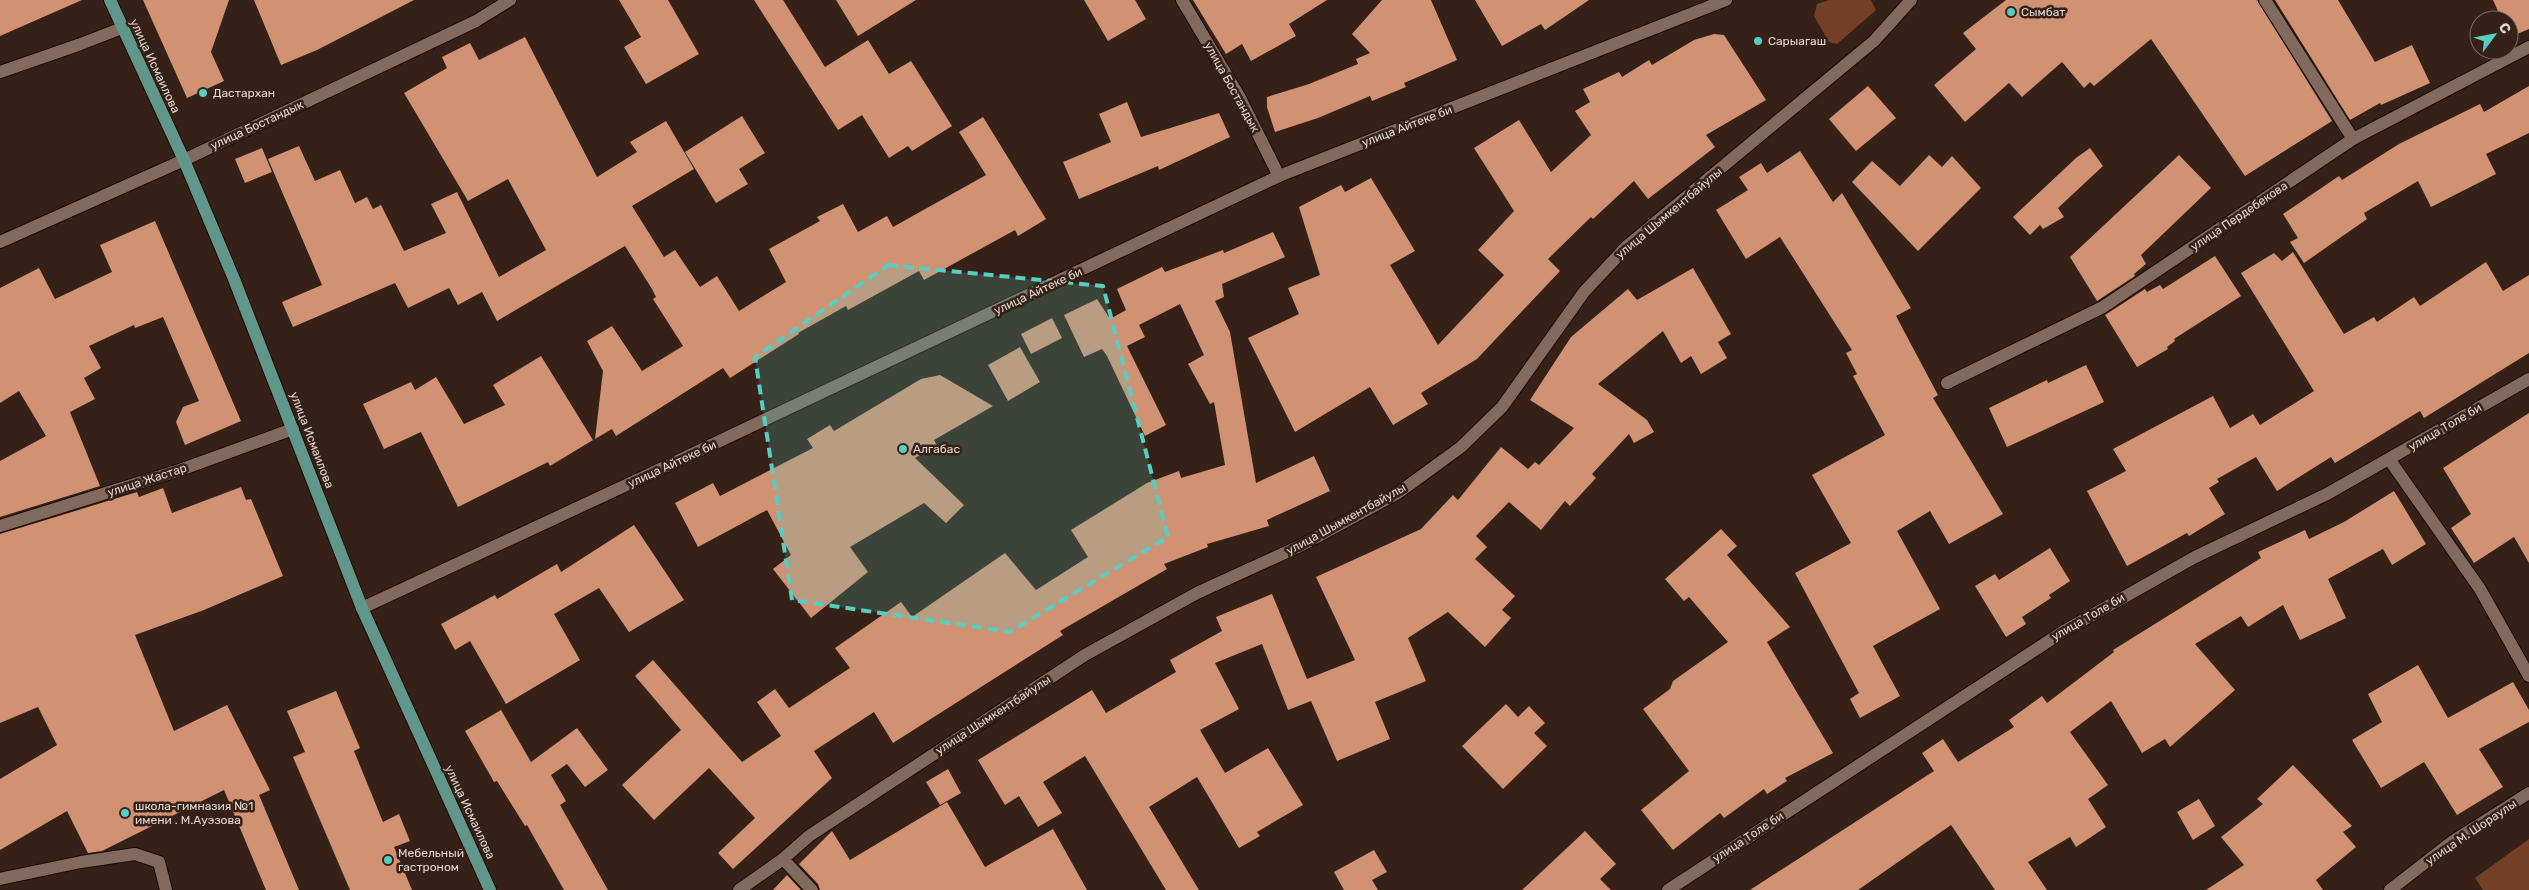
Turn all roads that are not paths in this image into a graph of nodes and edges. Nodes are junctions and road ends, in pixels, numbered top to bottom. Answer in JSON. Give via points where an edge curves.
{"nodes":[{"id":1,"x":110,"y":0,"type":"edge"},
{"id":2,"x":510,"y":0,"type":"edge"},
{"id":3,"x":1182,"y":0,"type":"edge"},
{"id":4,"x":1726,"y":0,"type":"edge"},
{"id":5,"x":1911,"y":0,"type":"edge"},
{"id":6,"x":2266,"y":0,"type":"edge"},
{"id":7,"x":122,"y":28,"type":"junction"},
{"id":8,"x":2529,"y":47,"type":"edge"},
{"id":9,"x":0,"y":72,"type":"edge"},
{"id":10,"x":2353,"y":139,"type":"junction"},
{"id":11,"x":184,"y":160,"type":"junction"},
{"id":12,"x":1279,"y":176,"type":"junction"},
{"id":13,"x":0,"y":242,"type":"edge"},
{"id":14,"x":2529,"y":379,"type":"edge"},
{"id":15,"x":1947,"y":383,"type":"dead end"},
{"id":16,"x":293,"y":428,"type":"junction"},
{"id":17,"x":2389,"y":458,"type":"junction"},
{"id":18,"x":0,"y":526,"type":"edge"},
{"id":19,"x":362,"y":608,"type":"junction"},
{"id":20,"x":2529,"y":676,"type":"edge"},
{"id":21,"x":2529,"y":794,"type":"edge"},
{"id":22,"x":783,"y":859,"type":"junction"},
{"id":23,"x":0,"y":879,"type":"edge"},
{"id":24,"x":166,"y":890,"type":"edge"},
{"id":25,"x":490,"y":890,"type":"edge"},
{"id":26,"x":738,"y":890,"type":"edge"},
{"id":27,"x":812,"y":890,"type":"edge"},
{"id":28,"x":1668,"y":890,"type":"edge"},
{"id":29,"x":2390,"y":890,"type":"edge"}],
"edges":[{"from":1,"to":7,"type":"main road","name":"улица Исмаилова"},
{"from":2,"to":11,"type":"street","name":"улица Бостандык","via":[[476,21]]},
{"from":3,"to":12,"type":"street","name":"улица Бостандык","via":[[1239,96]]},
{"from":4,"to":12,"type":"street","name":"улица Айтеке би"},
{"from":5,"to":22,"type":"street","name":"улица Шымкентбайулы","via":[[1874,41],[1627,246],[1584,292],[1502,407],[1461,448],[1398,493],[1302,545],[1197,593],[1085,655],[809,836]]},
{"from":6,"to":10,"type":"street"},
{"from":7,"to":9,"type":"street"},
{"from":7,"to":11,"type":"main road","name":"улица Исмаилова"},
{"from":8,"to":10,"type":"street","name":"улица Пердебекова"},
{"from":10,"to":15,"type":"street","name":"улица Пердебекова","via":[[2104,307]]},
{"from":11,"to":13,"type":"street","name":"улица Бостандык"},
{"from":11,"to":16,"type":"main road","name":"улица Исмаилова"},
{"from":12,"to":19,"type":"street","name":"улица Айтеке би"},
{"from":14,"to":17,"type":"street","name":"улица Толе би"},
{"from":16,"to":18,"type":"street","name":"улица Жастар","via":[[180,470]]},
{"from":16,"to":19,"type":"main road","name":"улица Исмаилова"},
{"from":17,"to":20,"type":"street","via":[[2480,588]]},
{"from":17,"to":28,"type":"street","name":"улица Толе би","via":[[2327,494],[2195,557],[2064,631]]},
{"from":19,"to":25,"type":"main road","name":"улица Исмаилова"},
{"from":21,"to":29,"type":"street","name":"улица М. Шораулы","via":[[2453,841]]},
{"from":22,"to":26,"type":"street","name":"улица Шымкентбайулы"},
{"from":22,"to":27,"type":"street"},
{"from":23,"to":24,"type":"street","via":[[135,854],[159,862]]}]}
